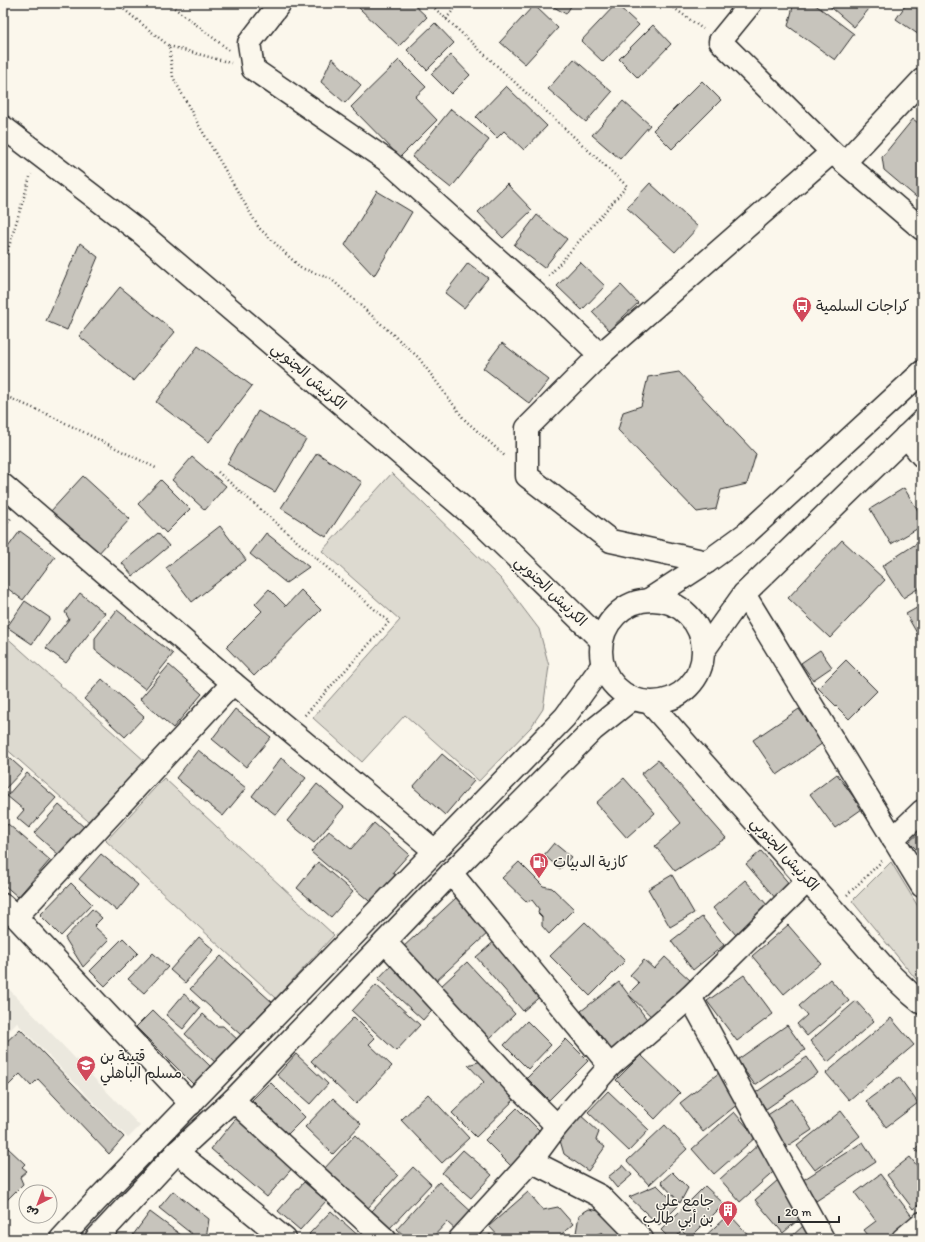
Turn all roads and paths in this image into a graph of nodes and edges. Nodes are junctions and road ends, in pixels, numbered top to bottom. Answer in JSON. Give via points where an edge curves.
{"nodes":[{"id":1,"x":114,"y":3,"type":"edge"},
{"id":2,"x":168,"y":3,"type":"edge"},
{"id":3,"x":280,"y":3,"type":"edge"},
{"id":4,"x":429,"y":3,"type":"edge"},
{"id":5,"x":459,"y":3,"type":"edge"},
{"id":6,"x":667,"y":3,"type":"edge"},
{"id":7,"x":751,"y":3,"type":"edge"},
{"id":8,"x":446,"y":19,"type":"junction"},
{"id":9,"x":720,"y":41,"type":"junction"},
{"id":10,"x":169,"y":46,"type":"junction"},
{"id":11,"x":253,"y":69,"type":"junction"},
{"id":12,"x":922,"y":80,"type":"edge"},
{"id":13,"x":3,"y":127,"type":"edge"},
{"id":14,"x":37,"y":153,"type":"junction"},
{"id":15,"x":839,"y":157,"type":"junction"},
{"id":16,"x":922,"y":229,"type":"edge"},
{"id":17,"x":3,"y":266,"type":"edge"},
{"id":18,"x":534,"y":292,"type":"junction"},
{"id":19,"x":600,"y":355,"type":"junction"},
{"id":20,"x":922,"y":372,"type":"edge"},
{"id":21,"x":3,"y":395,"type":"edge"},
{"id":22,"x":922,"y":421,"type":"edge"},
{"id":23,"x":906,"y":436,"type":"junction"},
{"id":24,"x":922,"y":456,"type":"edge"},
{"id":25,"x":158,"y":469,"type":"dead end"},
{"id":26,"x":218,"y":472,"type":"dead end"},
{"id":27,"x":527,"y":476,"type":"junction"},
{"id":28,"x":3,"y":485,"type":"edge"},
{"id":29,"x":707,"y":562,"type":"junction"},
{"id":30,"x":744,"y":594,"type":"junction"},
{"id":31,"x":650,"y":599,"type":"junction"},
{"id":32,"x":602,"y":640,"type":"junction"},
{"id":33,"x":704,"y":650,"type":"junction"},
{"id":34,"x":602,"y":666,"type":"junction"},
{"id":35,"x":232,"y":683,"type":"junction"},
{"id":36,"x":641,"y":701,"type":"junction"},
{"id":37,"x":290,"y":731,"type":"junction"},
{"id":38,"x":922,"y":811,"type":"edge"},
{"id":39,"x":893,"y":839,"type":"junction"},
{"id":40,"x":436,"y":851,"type":"junction"},
{"id":41,"x":451,"y":873,"type":"junction"},
{"id":42,"x":808,"y":880,"type":"junction"},
{"id":43,"x":922,"y":886,"type":"edge"},
{"id":44,"x":834,"y":909,"type":"junction"},
{"id":45,"x":9,"y":911,"type":"edge"},
{"id":46,"x":385,"y":942,"type":"junction"},
{"id":47,"x":690,"y":997,"type":"junction"},
{"id":48,"x":922,"y":1002,"type":"edge"},
{"id":49,"x":610,"y":1066,"type":"junction"},
{"id":50,"x":233,"y":1100,"type":"junction"},
{"id":51,"x":191,"y":1104,"type":"junction"},
{"id":52,"x":558,"y":1126,"type":"junction"},
{"id":53,"x":176,"y":1152,"type":"junction"},
{"id":54,"x":532,"y":1161,"type":"junction"},
{"id":55,"x":922,"y":1223,"type":"edge"},
{"id":56,"x":61,"y":1239,"type":"edge"},
{"id":57,"x":96,"y":1239,"type":"edge"},
{"id":58,"x":285,"y":1239,"type":"edge"},
{"id":59,"x":385,"y":1239,"type":"edge"},
{"id":60,"x":460,"y":1239,"type":"edge"},
{"id":61,"x":642,"y":1239,"type":"edge"},
{"id":62,"x":824,"y":1239,"type":"edge"},
{"id":63,"x":904,"y":1239,"type":"edge"}],
"edges":[{"from":1,"to":10,"type":"path"},
{"from":2,"to":11,"type":"path"},
{"from":3,"to":11,"type":"street","via":[[249,43]]},
{"from":4,"to":8,"type":"path"},
{"from":5,"to":8,"type":"path"},
{"from":6,"to":9,"type":"path"},
{"from":7,"to":9,"type":"street"},
{"from":8,"to":18,"type":"path","via":[[628,186]]},
{"from":9,"to":15,"type":"street"},
{"from":10,"to":11,"type":"path"},
{"from":10,"to":27,"type":"path","via":[[173,77],[259,228],[301,268],[331,279],[418,357],[464,419]]},
{"from":11,"to":18,"type":"street","via":[[389,162]]},
{"from":12,"to":15,"type":"street"},
{"from":13,"to":14,"type":"street","name":"الكرنيش الجنوبي"},
{"from":14,"to":17,"type":"path"},
{"from":14,"to":32,"type":"street","name":"الكرنيش الجنوبي","via":[[140,232],[481,523]]},
{"from":15,"to":16,"type":"street"},
{"from":15,"to":19,"type":"street"},
{"from":18,"to":19,"type":"street"},
{"from":19,"to":27,"type":"street","via":[[527,428]]},
{"from":20,"to":29,"type":"street","via":[[747,533]]},
{"from":21,"to":25,"type":"path","via":[[52,416]]},
{"from":22,"to":23,"type":"street"},
{"from":23,"to":24,"type":"street"},
{"from":23,"to":30,"type":"street"},
{"from":26,"to":37,"type":"path","via":[[389,622]]},
{"from":27,"to":29,"type":"street","via":[[611,541]]},
{"from":28,"to":35,"type":"street"},
{"from":29,"to":31,"type":"street"},
{"from":30,"to":33,"type":"street"},
{"from":30,"to":39,"type":"street"},
{"from":31,"to":32,"type":"street","via":[[634,602],[620,611],[608,624]]},
{"from":31,"to":33,"type":"street","via":[[666,601],[681,608],[693,619],[701,634]]},
{"from":32,"to":34,"type":"street"},
{"from":33,"to":36,"type":"street","via":[[702,666],[695,681],[683,693],[667,701]]},
{"from":34,"to":36,"type":"street","via":[[617,689]]},
{"from":34,"to":40,"type":"street","via":[[565,717]]},
{"from":35,"to":37,"type":"street"},
{"from":35,"to":45,"type":"street"},
{"from":36,"to":41,"type":"street","via":[[593,730]]},
{"from":36,"to":42,"type":"street","name":"الكرنيش الجنوبي"},
{"from":37,"to":40,"type":"street"},
{"from":38,"to":39,"type":"street"},
{"from":39,"to":43,"type":"street"},
{"from":39,"to":44,"type":"path","via":[[885,858]]},
{"from":40,"to":51,"type":"street"},
{"from":41,"to":46,"type":"street"},
{"from":41,"to":49,"type":"street"},
{"from":42,"to":44,"type":"street","name":"الكرنيش الجنوبي"},
{"from":42,"to":47,"type":"street"},
{"from":44,"to":48,"type":"street","name":"الكرنيش الجنوبي","via":[[892,976]]},
{"from":45,"to":51,"type":"street"},
{"from":46,"to":50,"type":"street"},
{"from":46,"to":52,"type":"street","via":[[521,1090]]},
{"from":47,"to":49,"type":"street"},
{"from":47,"to":62,"type":"street"},
{"from":49,"to":52,"type":"street"},
{"from":50,"to":53,"type":"street"},
{"from":50,"to":59,"type":"street"},
{"from":51,"to":56,"type":"street"},
{"from":52,"to":54,"type":"street"},
{"from":53,"to":57,"type":"street"},
{"from":53,"to":58,"type":"street"},
{"from":54,"to":60,"type":"street"},
{"from":54,"to":61,"type":"street","via":[[600,1196]]},
{"from":55,"to":63,"type":"street"}]}
